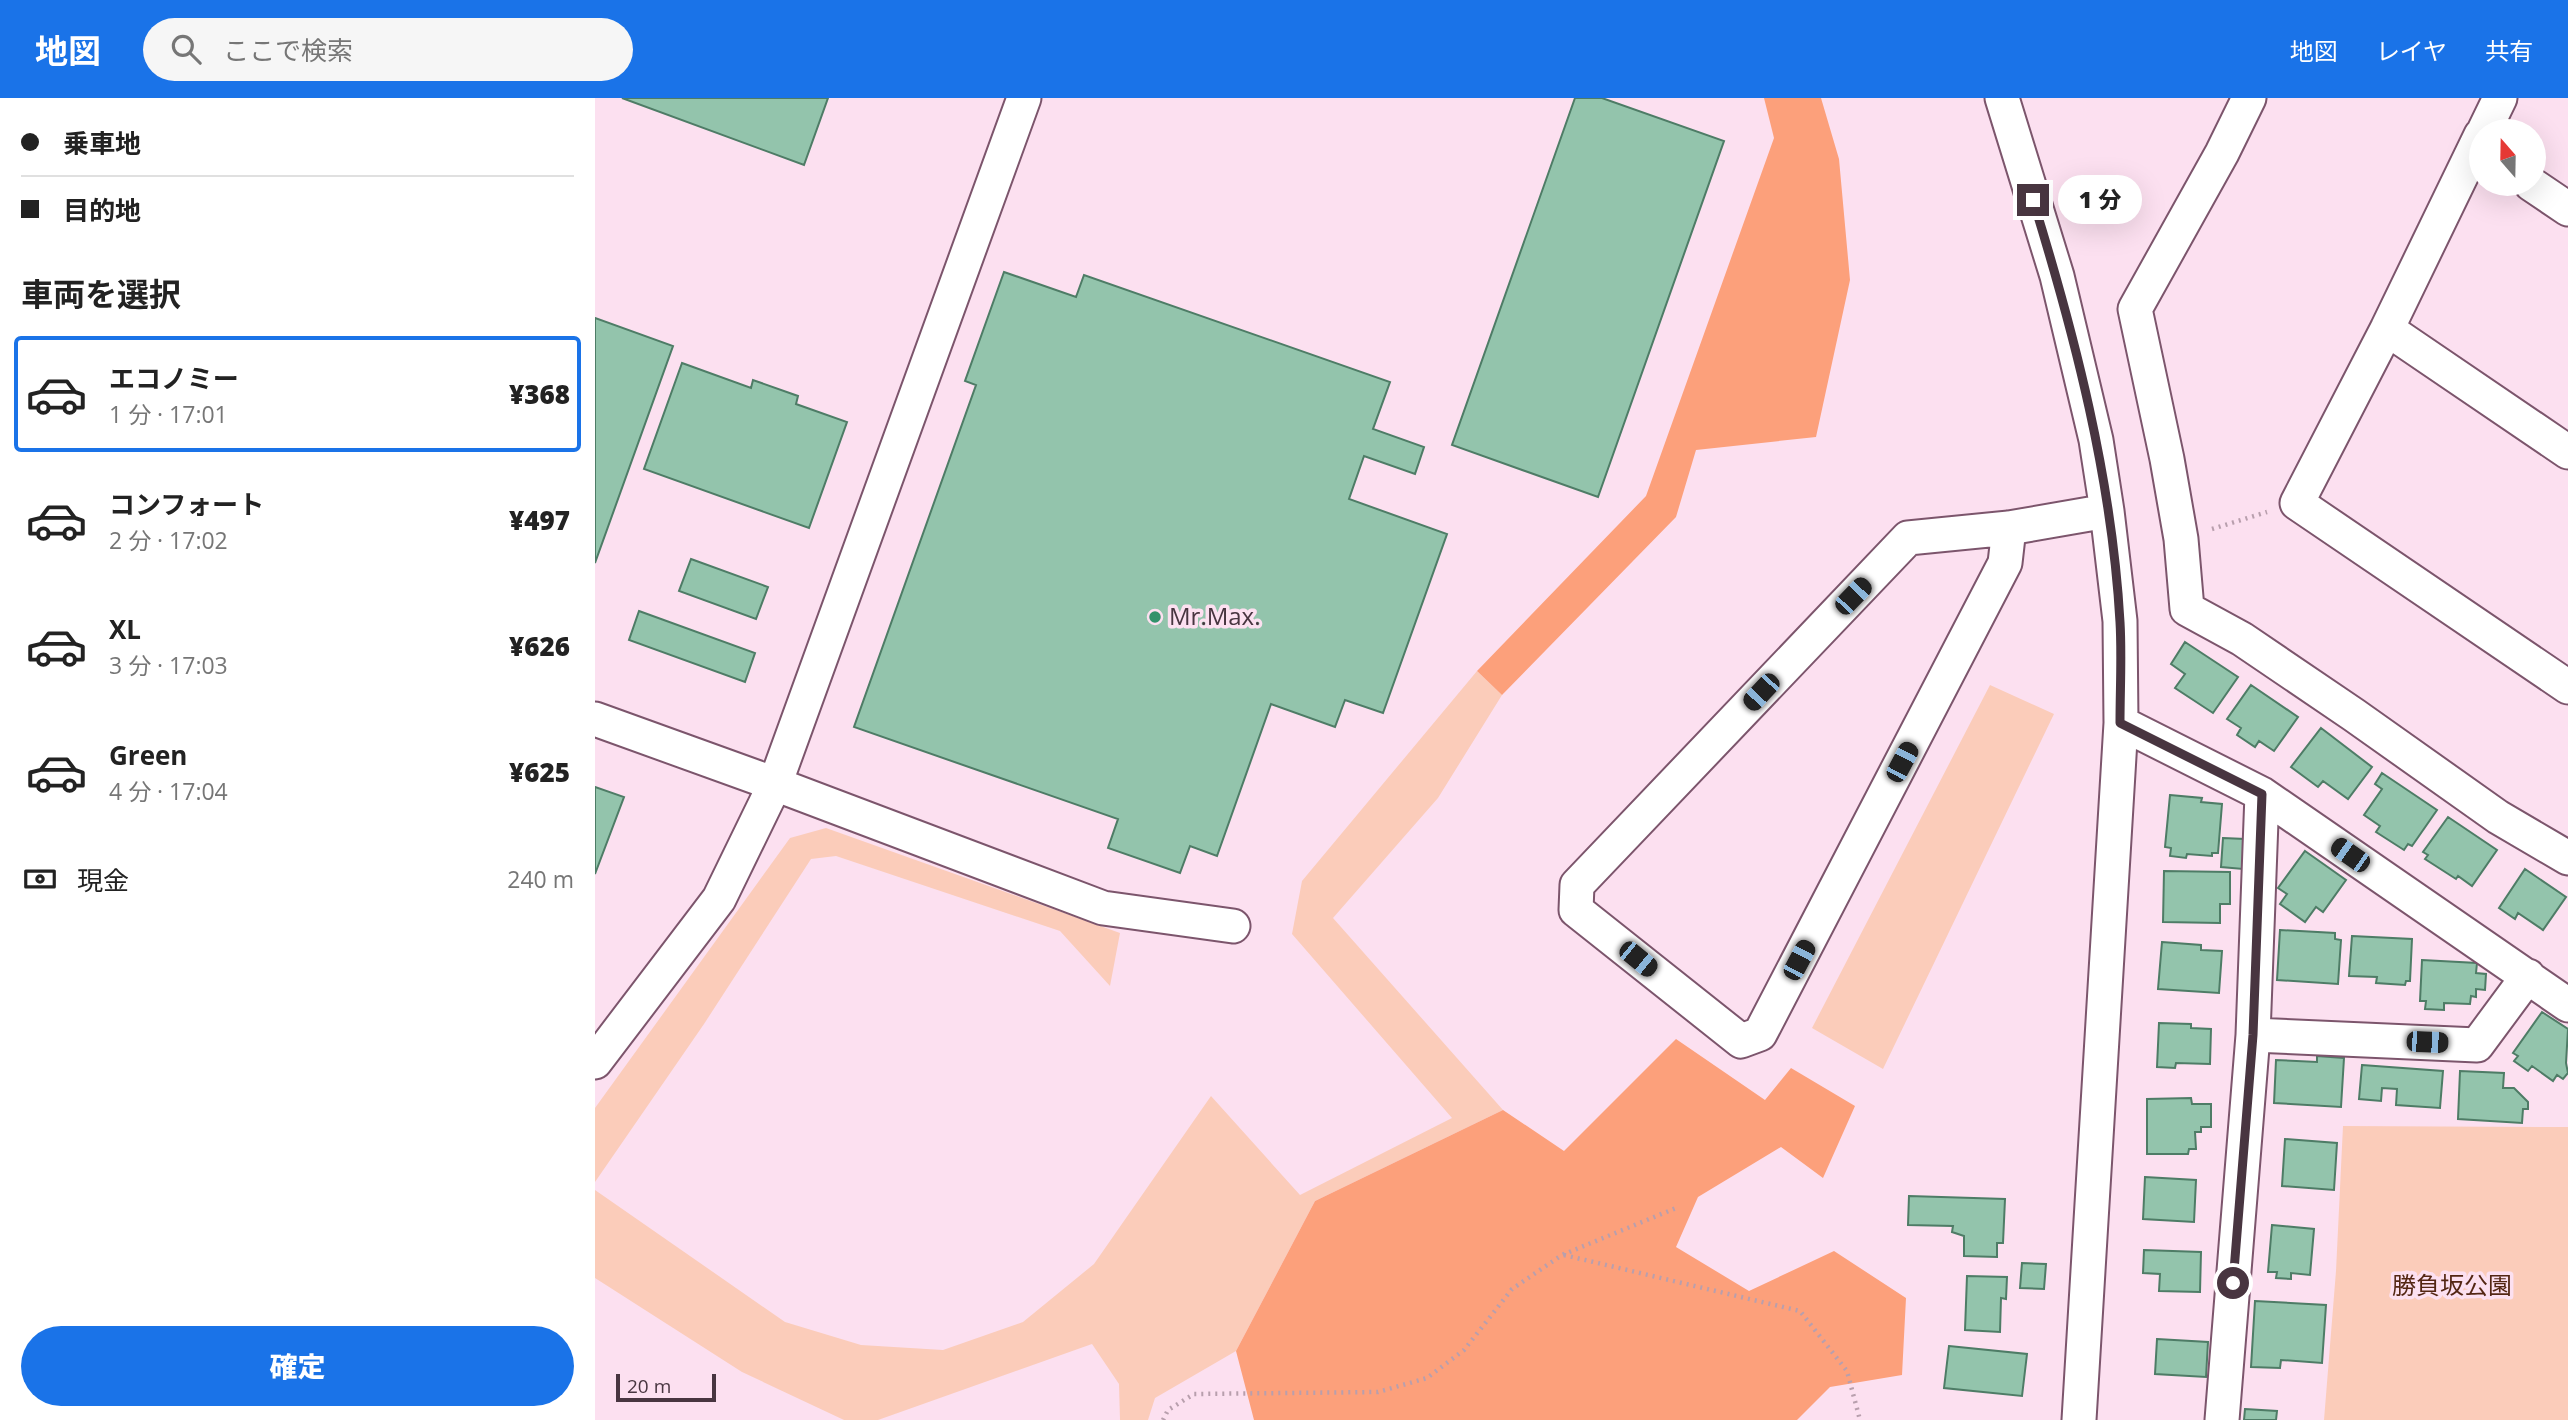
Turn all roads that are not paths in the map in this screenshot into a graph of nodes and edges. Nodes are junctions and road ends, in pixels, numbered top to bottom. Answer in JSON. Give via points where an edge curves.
{"nodes":[{"id":1,"x":1024,"y":98,"type":"edge"},
{"id":2,"x":2002,"y":98,"type":"edge"},
{"id":3,"x":2249,"y":98,"type":"edge"},
{"id":4,"x":2500,"y":98,"type":"edge"},
{"id":5,"x":2491,"y":119,"type":"edge"},
{"id":6,"x":2469,"y":165,"type":"edge"},
{"id":7,"x":2546,"y":194,"type":"edge"},
{"id":8,"x":2568,"y":209,"type":"edge"},
{"id":9,"x":2387,"y":329,"type":"junction"},
{"id":10,"x":2568,"y":452,"type":"edge"},
{"id":11,"x":2108,"y":511,"type":"junction"},
{"id":12,"x":2009,"y":528,"type":"junction"},
{"id":13,"x":2568,"y":687,"type":"edge"},
{"id":14,"x":595,"y":719,"type":"edge"},
{"id":15,"x":2120,"y":723,"type":"junction"},
{"id":16,"x":775,"y":784,"type":"junction"},
{"id":17,"x":2262,"y":794,"type":"junction"},
{"id":18,"x":2568,"y":858,"type":"edge"},
{"id":19,"x":1233,"y":926,"type":"dead end"},
{"id":20,"x":2528,"y":976,"type":"junction"},
{"id":21,"x":2568,"y":1004,"type":"edge"},
{"id":22,"x":2253,"y":1035,"type":"junction"},
{"id":23,"x":595,"y":1062,"type":"edge"},
{"id":24,"x":2079,"y":1420,"type":"edge"},
{"id":25,"x":2222,"y":1420,"type":"edge"}],
"edges":[{"from":1,"to":16,"type":"street","via":[[957,266]]},
{"from":2,"to":11,"type":"street","via":[[2057,276]]},
{"from":3,"to":18,"type":"street","via":[[2135,309],[2181,539],[2187,609],[2242,639],[2498,817]]},
{"from":4,"to":5,"type":"street"},
{"from":6,"to":9,"type":"street"},
{"from":7,"to":8,"type":"street"},
{"from":9,"to":10,"type":"street"},
{"from":9,"to":13,"type":"street","via":[[2297,503]]},
{"from":11,"to":12,"type":"street"},
{"from":11,"to":15,"type":"street","via":[[2120,621]]},
{"from":12,"to":12,"type":"street","via":[[1908,538],[1577,885],[1576,910],[1741,1041],[1760,1034],[1767,1022],[2005,564]]},
{"from":14,"to":16,"type":"street"},
{"from":15,"to":17,"type":"street"},
{"from":15,"to":24,"type":"street"},
{"from":16,"to":19,"type":"street","via":[[1103,908]]},
{"from":16,"to":23,"type":"street","via":[[719,899]]},
{"from":17,"to":20,"type":"street"},
{"from":17,"to":22,"type":"street"},
{"from":20,"to":21,"type":"street"},
{"from":20,"to":22,"type":"street","via":[[2477,1045]]},
{"from":22,"to":25,"type":"street"}]}
